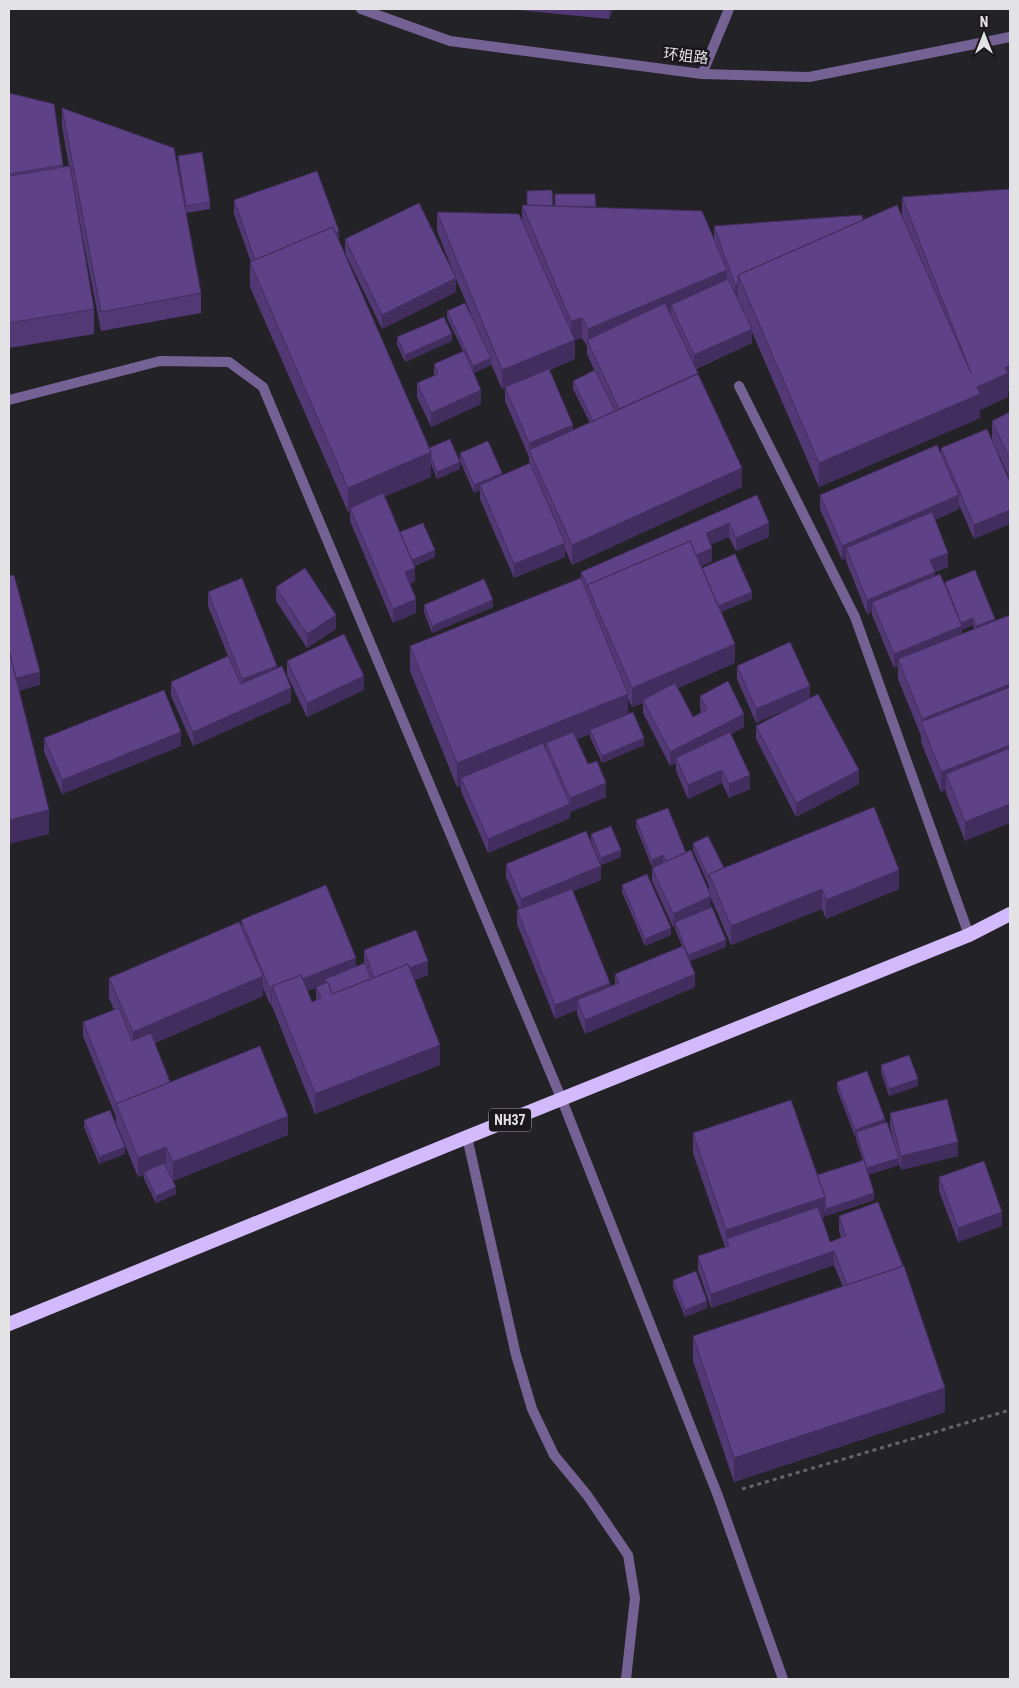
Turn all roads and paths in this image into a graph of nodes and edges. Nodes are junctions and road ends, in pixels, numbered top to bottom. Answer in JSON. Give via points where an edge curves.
{"nodes":[{"id":1,"x":361,"y":9,"type":"edge"},
{"id":2,"x":729,"y":9,"type":"edge"},
{"id":3,"x":1010,"y":37,"type":"edge"},
{"id":4,"x":702,"y":74,"type":"junction"},
{"id":5,"x":739,"y":386,"type":"dead end"},
{"id":6,"x":9,"y":400,"type":"edge"},
{"id":7,"x":1010,"y":914,"type":"edge"},
{"id":8,"x":969,"y":935,"type":"junction"},
{"id":9,"x":562,"y":1100,"type":"junction"},
{"id":10,"x":467,"y":1137,"type":"junction"},
{"id":11,"x":9,"y":1324,"type":"edge"},
{"id":12,"x":1010,"y":1410,"type":"edge"},
{"id":13,"x":718,"y":1496,"type":"junction"},
{"id":14,"x":626,"y":1679,"type":"edge"},
{"id":15,"x":782,"y":1679,"type":"edge"}],
"edges":[{"from":1,"to":4,"type":"street","name":"环姐路","via":[[450,41]]},
{"from":2,"to":4,"type":"street"},
{"from":3,"to":4,"type":"street","name":"环姐路","via":[[809,77]]},
{"from":5,"to":8,"type":"street","via":[[854,617]]},
{"from":6,"to":9,"type":"street","via":[[160,361],[229,362],[263,387]]},
{"from":7,"to":8,"type":"highway","number":"NH37"},
{"from":8,"to":9,"type":"highway","number":"NH37"},
{"from":9,"to":10,"type":"highway","number":"NH37"},
{"from":9,"to":13,"type":"street"},
{"from":10,"to":11,"type":"highway","number":"NH37"},
{"from":10,"to":14,"type":"street","via":[[516,1356],[532,1410],[554,1456],[587,1495],[628,1555],[635,1598]]},
{"from":12,"to":13,"type":"path"},
{"from":13,"to":15,"type":"street"}]}
